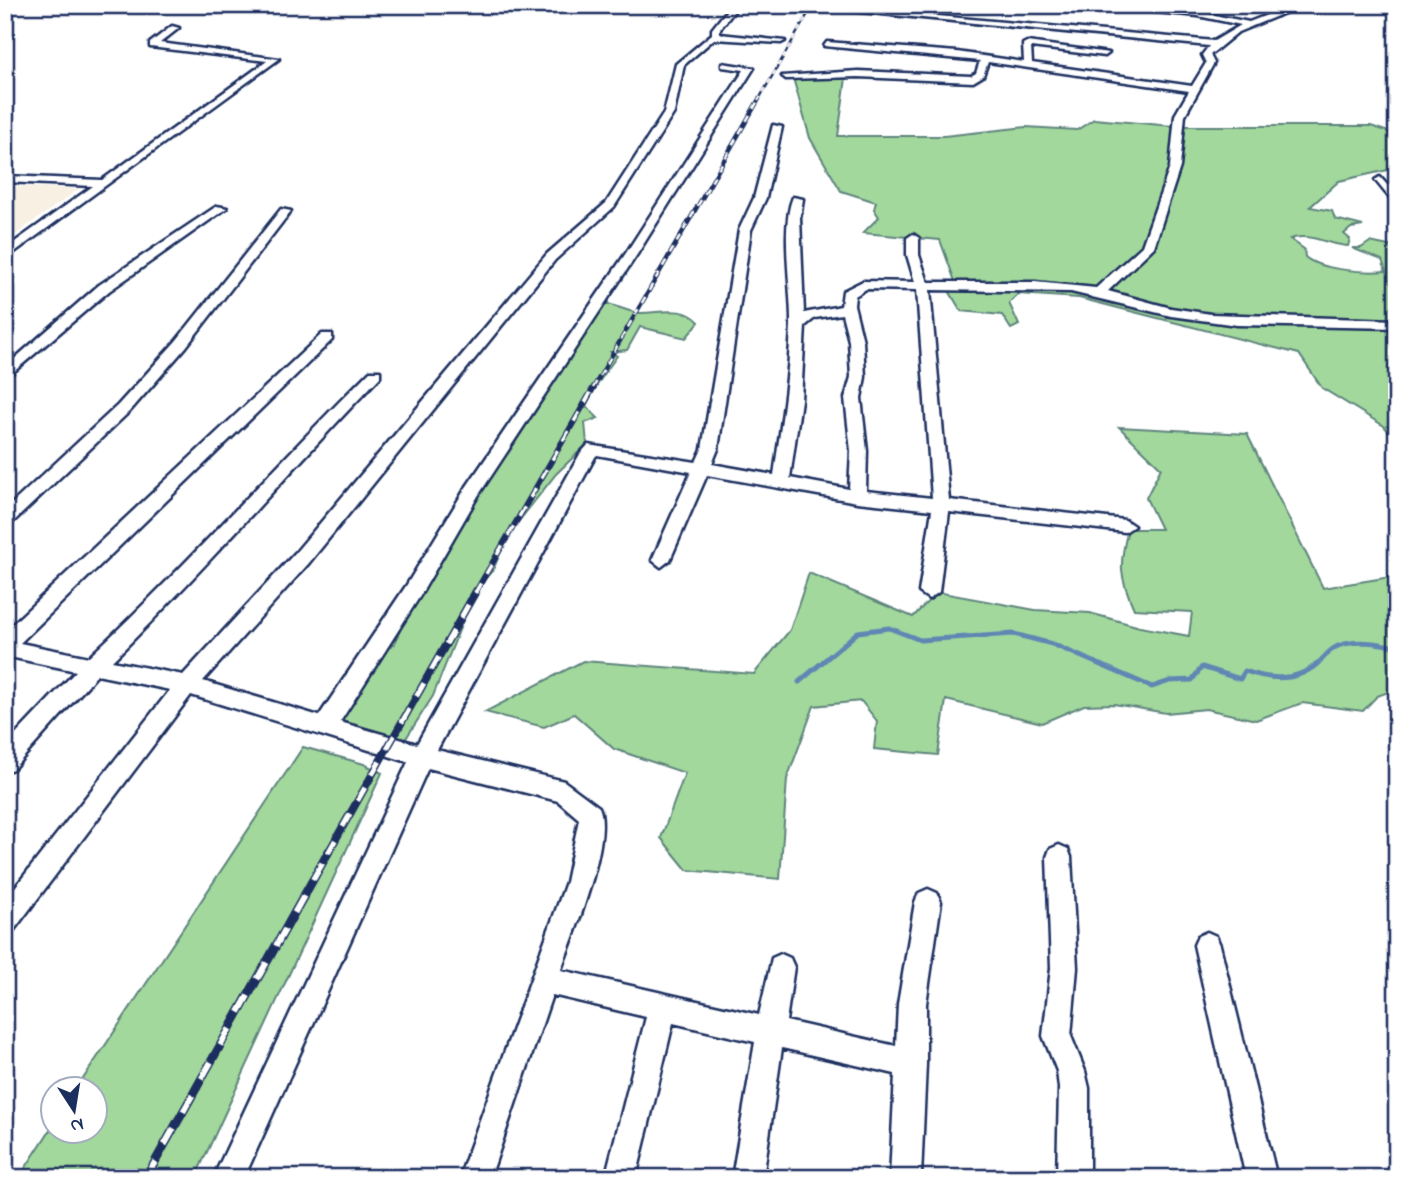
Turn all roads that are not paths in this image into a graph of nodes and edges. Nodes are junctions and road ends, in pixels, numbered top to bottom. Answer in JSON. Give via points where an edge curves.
{"nodes":[{"id":1,"x":735,"y":5,"type":"edge"},
{"id":2,"x":1084,"y":5,"type":"edge"},
{"id":3,"x":1300,"y":5,"type":"edge"},
{"id":4,"x":820,"y":6,"type":"edge"},
{"id":5,"x":1253,"y":25,"type":"junction"},
{"id":6,"x":175,"y":28,"type":"dead end"},
{"id":7,"x":716,"y":35,"type":"junction"},
{"id":8,"x":781,"y":41,"type":"dead end"},
{"id":9,"x":827,"y":44,"type":"dead end"},
{"id":10,"x":1215,"y":44,"type":"junction"},
{"id":11,"x":902,"y":52,"type":"junction"},
{"id":12,"x":1105,"y":53,"type":"dead end"},
{"id":13,"x":985,"y":59,"type":"junction"},
{"id":14,"x":1028,"y":64,"type":"junction"},
{"id":15,"x":725,"y":65,"type":"dead end"},
{"id":16,"x":900,"y":75,"type":"junction"},
{"id":17,"x":786,"y":76,"type":"dead end"},
{"id":18,"x":1194,"y":89,"type":"junction"},
{"id":19,"x":777,"y":127,"type":"dead end"},
{"id":20,"x":5,"y":178,"type":"edge"},
{"id":21,"x":1380,"y":180,"type":"dead end"},
{"id":22,"x":104,"y":183,"type":"junction"},
{"id":23,"x":797,"y":199,"type":"dead end"},
{"id":24,"x":1397,"y":204,"type":"edge"},
{"id":25,"x":221,"y":208,"type":"dead end"},
{"id":26,"x":285,"y":211,"type":"dead end"},
{"id":27,"x":913,"y":238,"type":"dead end"},
{"id":28,"x":5,"y":254,"type":"edge"},
{"id":29,"x":923,"y":286,"type":"junction"},
{"id":30,"x":1099,"y":292,"type":"junction"},
{"id":31,"x":848,"y":309,"type":"junction"},
{"id":32,"x":798,"y":324,"type":"junction"},
{"id":33,"x":1397,"y":324,"type":"edge"},
{"id":34,"x":327,"y":337,"type":"dead end"},
{"id":35,"x":375,"y":374,"type":"dead end"},
{"id":36,"x":5,"y":375,"type":"edge"},
{"id":37,"x":703,"y":467,"type":"junction"},
{"id":38,"x":781,"y":482,"type":"junction"},
{"id":39,"x":857,"y":496,"type":"junction"},
{"id":40,"x":941,"y":506,"type":"junction"},
{"id":41,"x":5,"y":520,"type":"edge"},
{"id":42,"x":1125,"y":526,"type":"dead end"},
{"id":43,"x":661,"y":560,"type":"dead end"},
{"id":44,"x":929,"y":592,"type":"dead end"},
{"id":45,"x":5,"y":646,"type":"edge"},
{"id":46,"x":93,"y":666,"type":"junction"},
{"id":47,"x":187,"y":685,"type":"junction"},
{"id":48,"x":324,"y":727,"type":"junction"},
{"id":49,"x":422,"y":756,"type":"junction"},
{"id":50,"x":5,"y":762,"type":"edge"},
{"id":51,"x":1059,"y":857,"type":"dead end"},
{"id":52,"x":928,"y":902,"type":"dead end"},
{"id":53,"x":5,"y":921,"type":"edge"},
{"id":54,"x":1207,"y":945,"type":"dead end"},
{"id":55,"x":781,"y":967,"type":"dead end"},
{"id":56,"x":544,"y":980,"type":"junction"},
{"id":57,"x":663,"y":1006,"type":"junction"},
{"id":58,"x":771,"y":1033,"type":"junction"},
{"id":59,"x":912,"y":1064,"type":"junction"},
{"id":60,"x":228,"y":1178,"type":"edge"},
{"id":61,"x":474,"y":1178,"type":"edge"},
{"id":62,"x":620,"y":1178,"type":"edge"},
{"id":63,"x":747,"y":1178,"type":"edge"},
{"id":64,"x":905,"y":1178,"type":"edge"},
{"id":65,"x":1073,"y":1178,"type":"edge"},
{"id":66,"x":1262,"y":1178,"type":"edge"}],
"edges":[{"from":1,"to":7,"type":"street"},
{"from":2,"to":5,"type":"street","via":[[1198,14]]},
{"from":3,"to":5,"type":"street"},
{"from":4,"to":10,"type":"street"},
{"from":5,"to":10,"type":"street"},
{"from":6,"to":22,"type":"street","via":[[153,45],[275,59]]},
{"from":7,"to":8,"type":"street"},
{"from":7,"to":47,"type":"street","via":[[681,61],[669,113],[610,205],[572,236],[523,288],[302,558]]},
{"from":9,"to":11,"type":"street"},
{"from":10,"to":18,"type":"street","via":[[1206,55],[1210,64]]},
{"from":11,"to":13,"type":"street"},
{"from":11,"to":16,"type":"street"},
{"from":12,"to":14,"type":"street","via":[[1027,44]]},
{"from":13,"to":14,"type":"street"},
{"from":13,"to":16,"type":"street","via":[[975,78]]},
{"from":14,"to":18,"type":"street"},
{"from":15,"to":48,"type":"street","via":[[750,68],[471,493]]},
{"from":16,"to":17,"type":"street"},
{"from":18,"to":30,"type":"street","via":[[1180,115],[1175,167],[1147,247]]},
{"from":19,"to":37,"type":"street","via":[[760,198],[745,232],[714,434]]},
{"from":20,"to":22,"type":"street"},
{"from":21,"to":24,"type":"street"},
{"from":22,"to":28,"type":"street"},
{"from":23,"to":32,"type":"street"},
{"from":25,"to":36,"type":"street","via":[[98,293]]},
{"from":26,"to":41,"type":"street","via":[[181,344],[124,408]]},
{"from":27,"to":29,"type":"street","via":[[913,256]]},
{"from":29,"to":30,"type":"street"},
{"from":29,"to":31,"type":"street","via":[[858,286],[848,294]]},
{"from":29,"to":40,"type":"street"},
{"from":30,"to":33,"type":"street","via":[[1147,308],[1193,316]]},
{"from":31,"to":32,"type":"street","via":[[811,315]]},
{"from":31,"to":39,"type":"street","via":[[858,377],[853,398],[859,452]]},
{"from":32,"to":38,"type":"street"},
{"from":34,"to":45,"type":"street"},
{"from":35,"to":46,"type":"street","via":[[172,591]]},
{"from":37,"to":38,"type":"street"},
{"from":37,"to":43,"type":"street"},
{"from":37,"to":49,"type":"street","via":[[607,449],[588,454]]},
{"from":38,"to":39,"type":"street"},
{"from":39,"to":40,"type":"street"},
{"from":40,"to":42,"type":"street"},
{"from":40,"to":44,"type":"street"},
{"from":45,"to":46,"type":"street"},
{"from":46,"to":47,"type":"street"},
{"from":46,"to":50,"type":"street"},
{"from":47,"to":48,"type":"street"},
{"from":47,"to":53,"type":"street"},
{"from":48,"to":49,"type":"street"},
{"from":49,"to":56,"type":"street","via":[[564,792],[591,815],[579,882]]},
{"from":49,"to":60,"type":"street"},
{"from":51,"to":65,"type":"street","via":[[1064,968],[1057,1037],[1074,1088]]},
{"from":52,"to":59,"type":"street","via":[[912,1004]]},
{"from":54,"to":66,"type":"street","via":[[1215,998]]},
{"from":55,"to":58,"type":"street"},
{"from":56,"to":57,"type":"street"},
{"from":56,"to":61,"type":"street"},
{"from":57,"to":58,"type":"street"},
{"from":57,"to":62,"type":"street"},
{"from":58,"to":59,"type":"street"},
{"from":58,"to":63,"type":"street"},
{"from":59,"to":64,"type":"street"}]}
